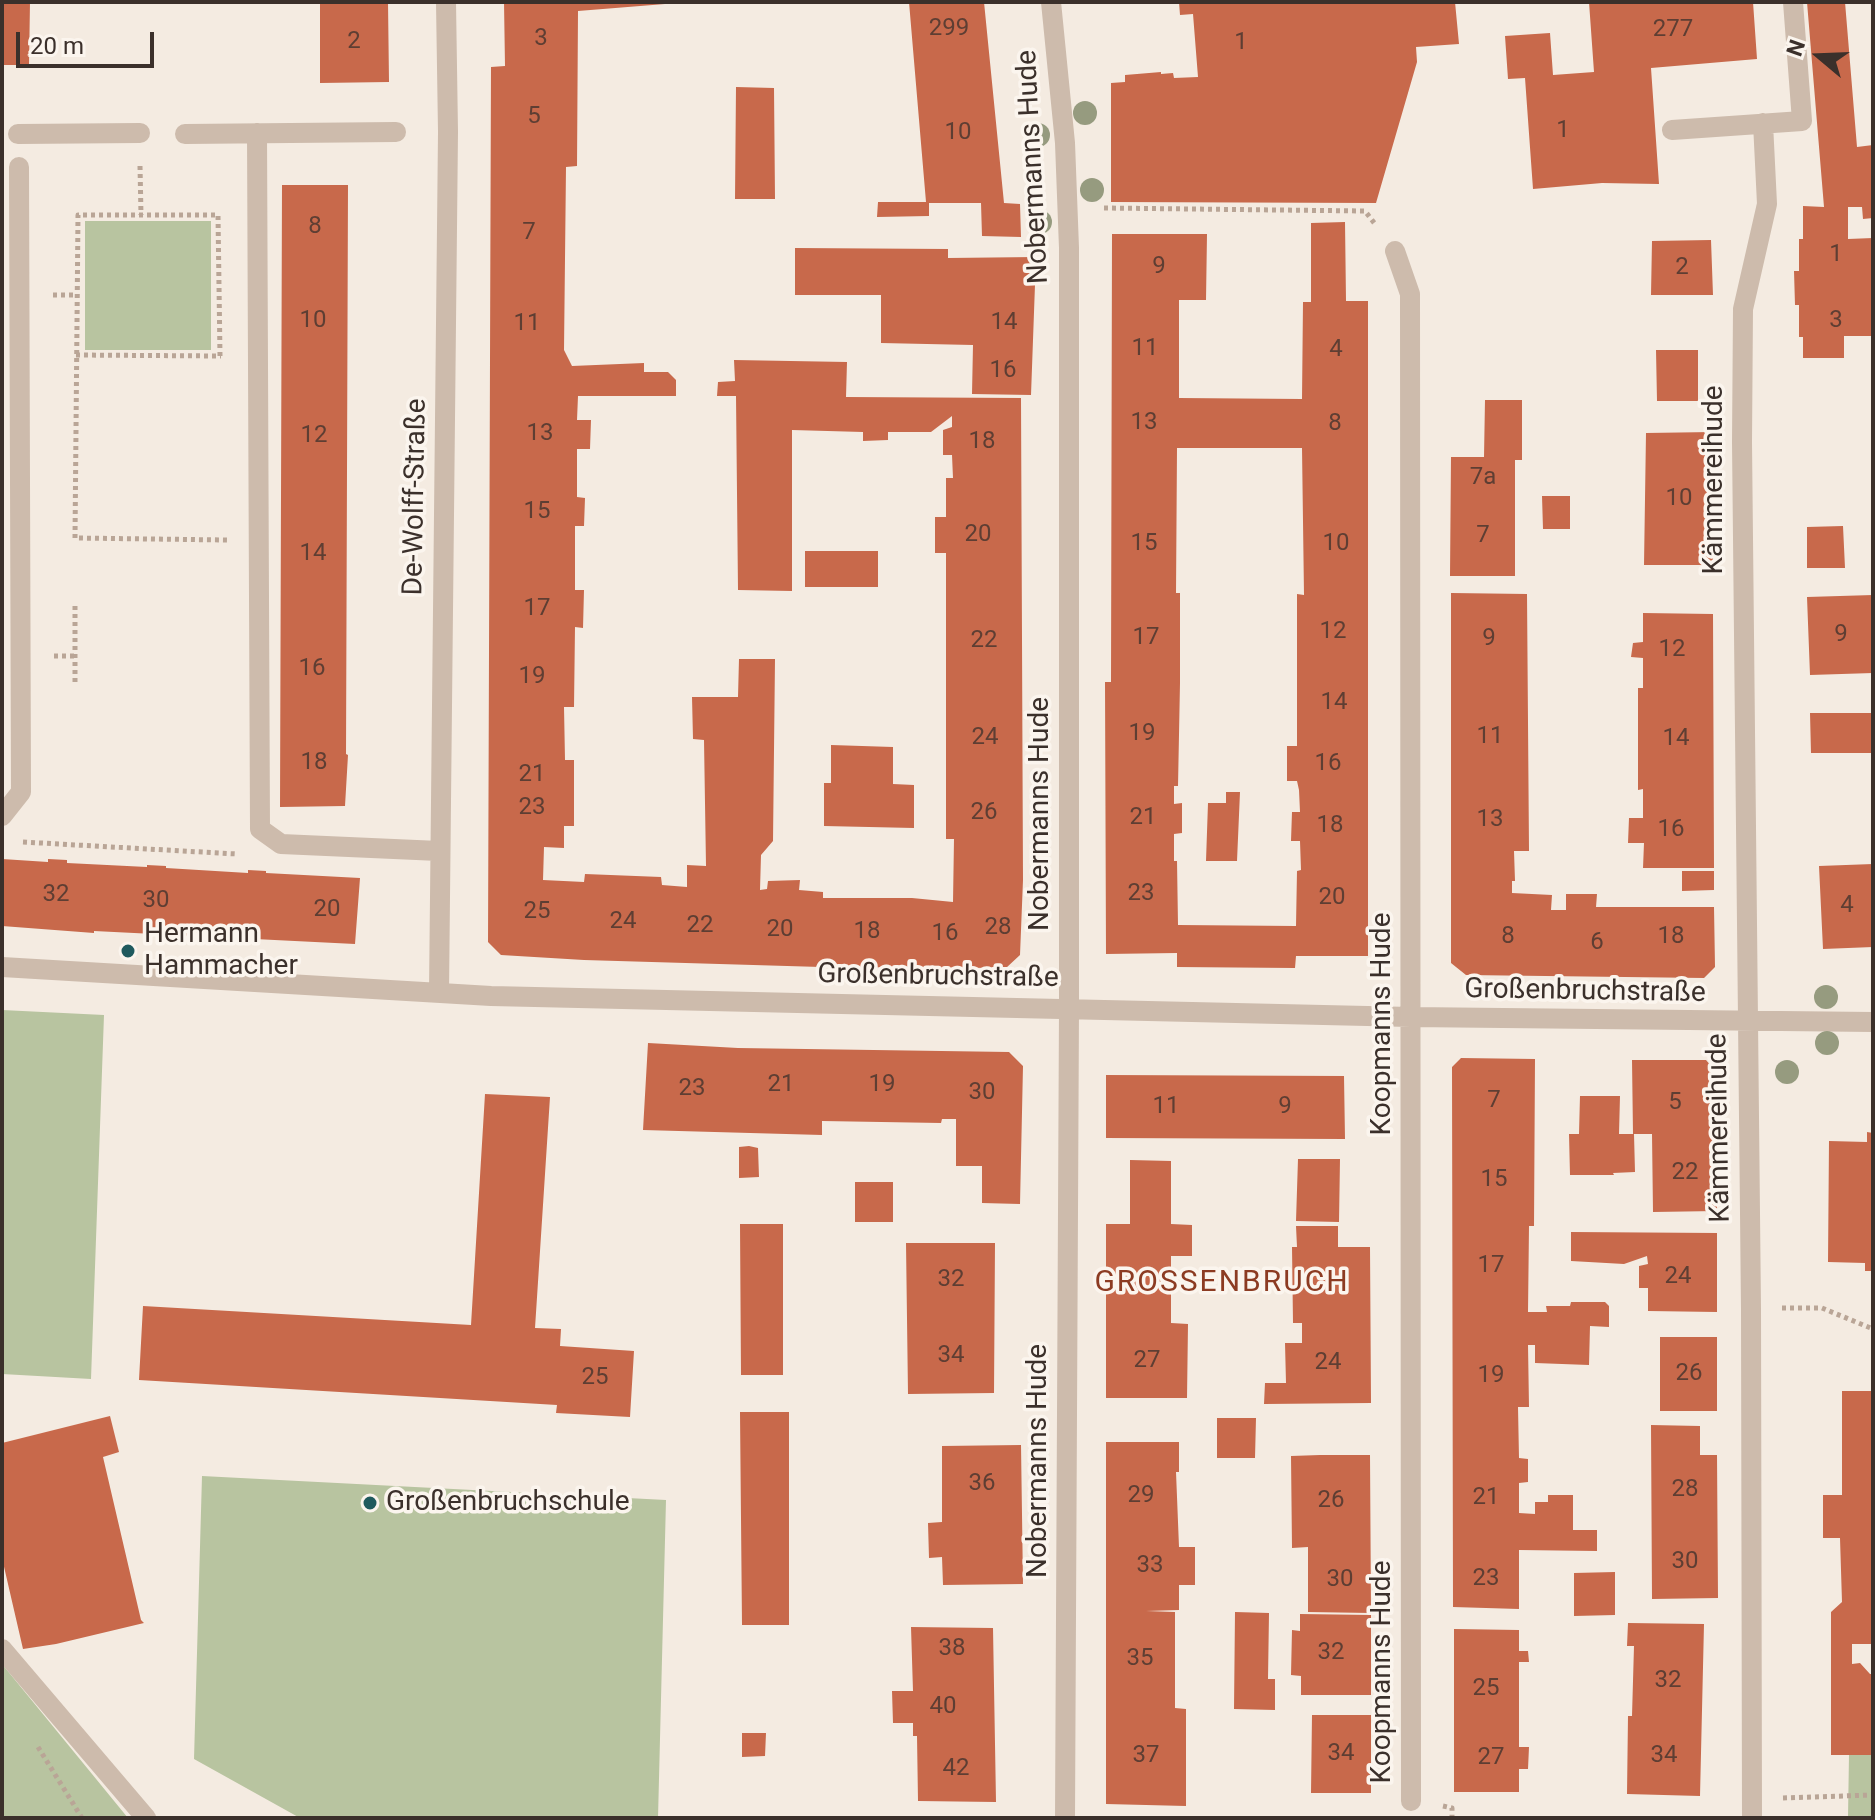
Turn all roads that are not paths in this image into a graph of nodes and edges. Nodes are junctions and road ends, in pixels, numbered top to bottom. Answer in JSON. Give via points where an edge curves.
{"nodes":[{"id":1,"x":446,"y":2,"type":"edge"},
{"id":2,"x":1051,"y":2,"type":"edge"},
{"id":3,"x":1793,"y":2,"type":"edge"},
{"id":4,"x":1763,"y":123,"type":"junction"},
{"id":5,"x":1672,"y":130,"type":"dead end"},
{"id":6,"x":396,"y":132,"type":"dead end"},
{"id":7,"x":140,"y":133,"type":"dead end"},
{"id":8,"x":257,"y":133,"type":"junction"},
{"id":9,"x":18,"y":134,"type":"dead end"},
{"id":10,"x":185,"y":134,"type":"dead end"},
{"id":11,"x":19,"y":167,"type":"dead end"},
{"id":12,"x":1395,"y":251,"type":"road end"},
{"id":13,"x":2,"y":816,"type":"edge"},
{"id":14,"x":439,"y":851,"type":"junction"},
{"id":15,"x":2,"y":967,"type":"edge"},
{"id":16,"x":439,"y":993,"type":"junction"},
{"id":17,"x":1069,"y":1008,"type":"junction"},
{"id":18,"x":1411,"y":1017,"type":"junction"},
{"id":19,"x":1746,"y":1022,"type":"junction"},
{"id":20,"x":1873,"y":1022,"type":"edge"},
{"id":21,"x":2,"y":1649,"type":"edge"},
{"id":22,"x":1411,"y":1801,"type":"dead end"},
{"id":23,"x":1753,"y":1809,"type":"edge"},
{"id":24,"x":146,"y":1818,"type":"edge"},
{"id":25,"x":1065,"y":1818,"type":"edge"}],
"edges":[{"from":1,"to":14,"type":"street","name":"De-Wolff-Straße"},
{"from":2,"to":17,"type":"street","name":"Nobermanns Hude","via":[[1069,248]]},
{"from":3,"to":4,"type":"street","via":[[1802,121]]},
{"from":4,"to":5,"type":"street"},
{"from":4,"to":19,"type":"street","name":"Kämmereihude","via":[[1767,204],[1743,309]]},
{"from":6,"to":8,"type":"street"},
{"from":7,"to":9,"type":"street"},
{"from":8,"to":10,"type":"street"},
{"from":8,"to":14,"type":"street","via":[[260,829],[281,844]]},
{"from":11,"to":13,"type":"street","via":[[21,792]]},
{"from":12,"to":18,"type":"street","name":"Koopmanns Hude","via":[[1410,294]]},
{"from":14,"to":16,"type":"street","name":"De-Wolff-Straße"},
{"from":15,"to":16,"type":"street","name":"Großenbruchstraße"},
{"from":16,"to":17,"type":"street","name":"Großenbruchstraße"},
{"from":17,"to":18,"type":"street","name":"Großenbruchstraße"},
{"from":17,"to":25,"type":"street","name":"Nobermanns Hude"},
{"from":18,"to":19,"type":"street","name":"Großenbruchstraße"},
{"from":18,"to":22,"type":"street","name":"Koopmanns Hude"},
{"from":19,"to":20,"type":"street","name":"Großenbruchstraße"},
{"from":19,"to":23,"type":"street","name":"Kämmereihude"},
{"from":21,"to":24,"type":"street"}]}
